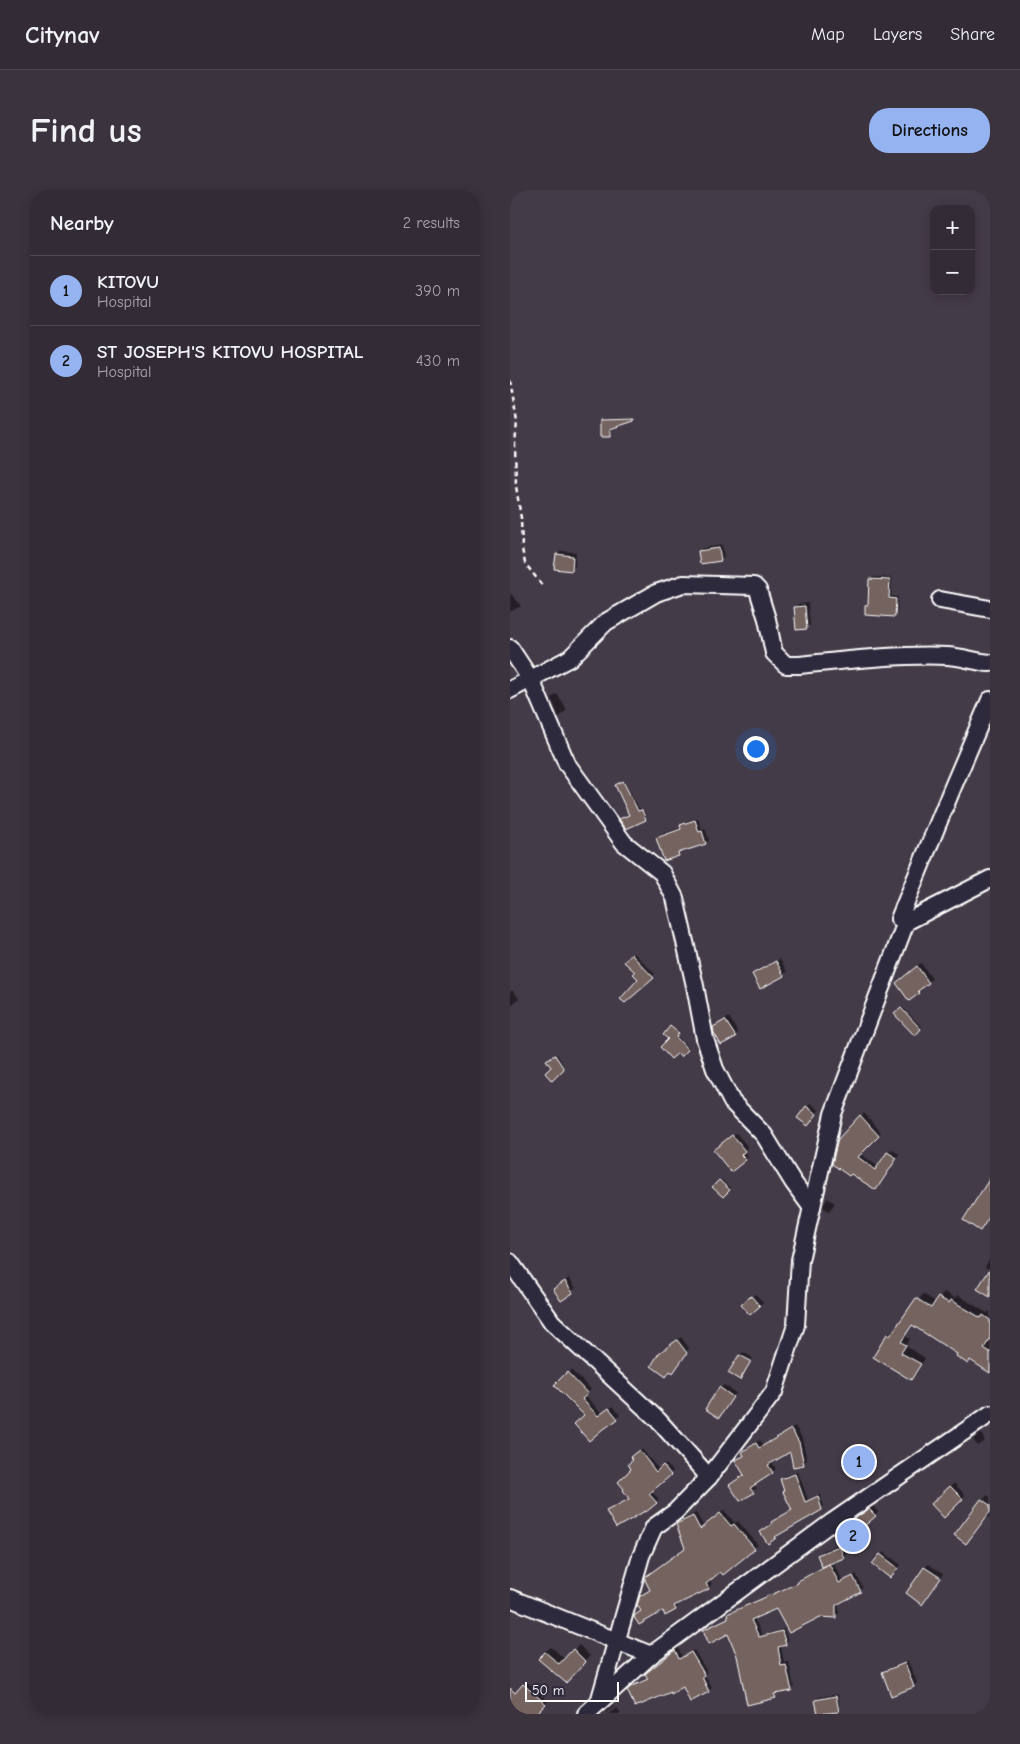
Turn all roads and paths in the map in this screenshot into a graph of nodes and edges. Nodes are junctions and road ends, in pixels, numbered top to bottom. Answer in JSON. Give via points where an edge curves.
{"nodes":[{"id":1,"x":510,"y":380,"type":"edge"},
{"id":2,"x":544,"y":588,"type":"dead end"},
{"id":3,"x":940,"y":600,"type":"dead end"},
{"id":4,"x":990,"y":609,"type":"edge"},
{"id":5,"x":510,"y":648,"type":"edge"},
{"id":6,"x":990,"y":663,"type":"edge"},
{"id":7,"x":531,"y":680,"type":"junction"},
{"id":8,"x":510,"y":690,"type":"edge"},
{"id":9,"x":990,"y":700,"type":"edge"},
{"id":10,"x":990,"y":879,"type":"edge"},
{"id":11,"x":906,"y":922,"type":"junction"},
{"id":12,"x":812,"y":1208,"type":"junction"},
{"id":13,"x":510,"y":1262,"type":"edge"},
{"id":14,"x":990,"y":1414,"type":"edge"},
{"id":15,"x":709,"y":1477,"type":"junction"},
{"id":16,"x":510,"y":1598,"type":"edge"},
{"id":17,"x":617,"y":1641,"type":"junction"},
{"id":18,"x":652,"y":1655,"type":"junction"},
{"id":19,"x":599,"y":1702,"type":"junction"},
{"id":20,"x":586,"y":1714,"type":"edge"}],
"edges":[{"from":1,"to":2,"type":"path","via":[[517,422],[516,486],[522,549],[525,563]]},
{"from":3,"to":4,"type":"street"},
{"from":5,"to":7,"type":"street"},
{"from":6,"to":7,"type":"street","via":[[951,656],[906,656],[786,665],[774,653],[767,619],[754,586],[683,584],[656,593],[606,622],[570,658]]},
{"from":7,"to":8,"type":"street"},
{"from":7,"to":12,"type":"street","via":[[566,764],[624,843],[662,873],[675,898],[705,1039],[715,1069],[732,1102],[764,1135]]},
{"from":9,"to":11,"type":"street","via":[[899,919]]},
{"from":10,"to":11,"type":"street"},
{"from":11,"to":12,"type":"street","via":[[833,1114]]},
{"from":12,"to":15,"type":"street","via":[[800,1260],[796,1325],[774,1392]]},
{"from":13,"to":15,"type":"street","via":[[552,1322],[658,1420]]},
{"from":14,"to":18,"type":"street","via":[[832,1522]]},
{"from":15,"to":17,"type":"street","via":[[675,1512],[654,1527],[641,1556]]},
{"from":16,"to":17,"type":"street"},
{"from":17,"to":18,"type":"street"},
{"from":17,"to":19,"type":"street"},
{"from":18,"to":19,"type":"street"},
{"from":19,"to":20,"type":"street"}]}
